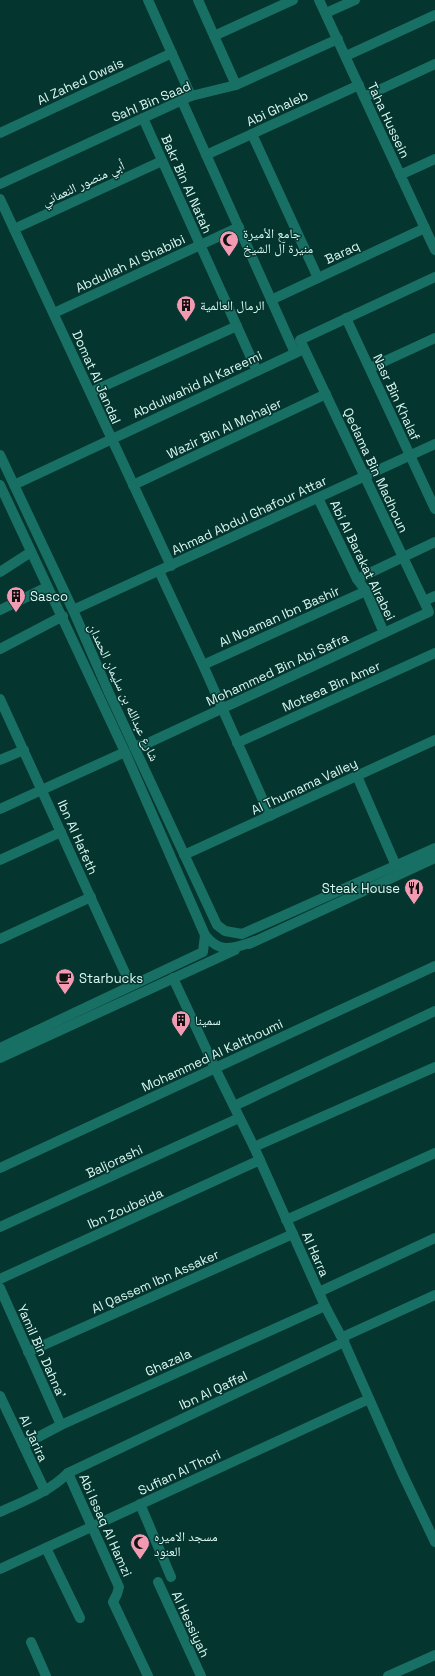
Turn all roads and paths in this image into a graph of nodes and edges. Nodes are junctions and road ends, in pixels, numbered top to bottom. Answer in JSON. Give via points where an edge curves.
{"nodes":[{"id":1,"x":148,"y":0,"type":"edge"},
{"id":2,"x":198,"y":0,"type":"edge"},
{"id":3,"x":293,"y":0,"type":"edge"},
{"id":4,"x":319,"y":0,"type":"edge"},
{"id":5,"x":355,"y":0,"type":"edge"},
{"id":6,"x":326,"y":13,"type":"junction"},
{"id":7,"x":435,"y":15,"type":"edge"},
{"id":8,"x":214,"y":36,"type":"junction"},
{"id":9,"x":338,"y":39,"type":"junction"},
{"id":10,"x":172,"y":53,"type":"junction"},
{"id":11,"x":346,"y":56,"type":"junction"},
{"id":12,"x":435,"y":64,"type":"edge"},
{"id":13,"x":236,"y":85,"type":"junction"},
{"id":14,"x":359,"y":85,"type":"junction"},
{"id":15,"x":364,"y":97,"type":"junction"},
{"id":16,"x":186,"y":99,"type":"junction"},
{"id":17,"x":143,"y":118,"type":"junction"},
{"id":18,"x":0,"y":133,"type":"edge"},
{"id":19,"x":252,"y":134,"type":"junction"},
{"id":20,"x":206,"y":155,"type":"junction"},
{"id":21,"x":435,"y":159,"type":"edge"},
{"id":22,"x":162,"y":161,"type":"junction"},
{"id":23,"x":400,"y":175,"type":"junction"},
{"id":24,"x":0,"y":184,"type":"edge"},
{"id":25,"x":0,"y":199,"type":"edge"},
{"id":26,"x":239,"y":227,"type":"junction"},
{"id":27,"x":425,"y":228,"type":"junction"},
{"id":28,"x":14,"y":229,"type":"junction"},
{"id":29,"x":200,"y":245,"type":"junction"},
{"id":30,"x":435,"y":250,"type":"edge"},
{"id":31,"x":435,"y":277,"type":"edge"},
{"id":32,"x":318,"y":278,"type":"junction"},
{"id":33,"x":271,"y":300,"type":"junction"},
{"id":34,"x":54,"y":313,"type":"junction"},
{"id":35,"x":346,"y":318,"type":"junction"},
{"id":36,"x":237,"y":326,"type":"junction"},
{"id":37,"x":435,"y":338,"type":"edge"},
{"id":38,"x":299,"y":347,"type":"junction"},
{"id":39,"x":370,"y":368,"type":"junction"},
{"id":40,"x":257,"y":371,"type":"junction"},
{"id":41,"x":91,"y":392,"type":"junction"},
{"id":42,"x":326,"y":394,"type":"junction"},
{"id":43,"x":111,"y":439,"type":"junction"},
{"id":44,"x":435,"y":444,"type":"edge"},
{"id":45,"x":0,"y":455,"type":"edge"},
{"id":46,"x":410,"y":455,"type":"junction"},
{"id":47,"x":365,"y":476,"type":"junction"},
{"id":48,"x":14,"y":485,"type":"junction"},
{"id":49,"x":133,"y":485,"type":"junction"},
{"id":50,"x":1,"y":490,"type":"edge"},
{"id":51,"x":318,"y":498,"type":"junction"},
{"id":52,"x":435,"y":509,"type":"edge"},
{"id":53,"x":435,"y":542,"type":"edge"},
{"id":54,"x":31,"y":552,"type":"junction"},
{"id":55,"x":403,"y":557,"type":"junction"},
{"id":56,"x":171,"y":566,"type":"junction"},
{"id":57,"x":158,"y":571,"type":"junction"},
{"id":58,"x":0,"y":572,"type":"edge"},
{"id":59,"x":357,"y":579,"type":"junction"},
{"id":60,"x":47,"y":586,"type":"junction"},
{"id":61,"x":366,"y":591,"type":"junction"},
{"id":62,"x":435,"y":596,"type":"edge"},
{"id":63,"x":424,"y":601,"type":"junction"},
{"id":64,"x":0,"y":610,"type":"edge"},
{"id":65,"x":73,"y":610,"type":"junction"},
{"id":66,"x":429,"y":612,"type":"joint"},
{"id":67,"x":62,"y":616,"type":"junction"},
{"id":68,"x":384,"y":633,"type":"junction"},
{"id":69,"x":0,"y":649,"type":"edge"},
{"id":70,"x":435,"y":653,"type":"edge"},
{"id":71,"x":203,"y":665,"type":"junction"},
{"id":72,"x":0,"y":699,"type":"edge"},
{"id":73,"x":222,"y":709,"type":"junction"},
{"id":74,"x":435,"y":740,"type":"edge"},
{"id":75,"x":237,"y":743,"type":"junction"},
{"id":76,"x":135,"y":746,"type":"junction"},
{"id":77,"x":24,"y":750,"type":"junction"},
{"id":78,"x":125,"y":752,"type":"junction"},
{"id":79,"x":0,"y":760,"type":"edge"},
{"id":80,"x":357,"y":776,"type":"junction"},
{"id":81,"x":42,"y":790,"type":"junction"},
{"id":82,"x":0,"y":809,"type":"edge"},
{"id":83,"x":270,"y":816,"type":"junction"},
{"id":84,"x":61,"y":832,"type":"junction"},
{"id":85,"x":435,"y":848,"type":"edge"},
{"id":86,"x":184,"y":855,"type":"junction"},
{"id":87,"x":435,"y":858,"type":"edge"},
{"id":88,"x":0,"y":860,"type":"edge"},
{"id":89,"x":396,"y":866,"type":"junction"},
{"id":90,"x":91,"y":897,"type":"junction"},
{"id":91,"x":217,"y":925,"type":"junction"},
{"id":92,"x":242,"y":934,"type":"junction"},
{"id":93,"x":205,"y":935,"type":"junction"},
{"id":94,"x":0,"y":939,"type":"edge"},
{"id":95,"x":255,"y":941,"type":"junction"},
{"id":96,"x":219,"y":946,"type":"junction"},
{"id":97,"x":203,"y":952,"type":"junction"},
{"id":98,"x":210,"y":961,"type":"junction"},
{"id":99,"x":435,"y":966,"type":"edge"},
{"id":100,"x":172,"y":978,"type":"junction"},
{"id":101,"x":131,"y":986,"type":"junction"},
{"id":102,"x":435,"y":1011,"type":"edge"},
{"id":103,"x":0,"y":1048,"type":"edge"},
{"id":104,"x":0,"y":1058,"type":"edge"},
{"id":105,"x":435,"y":1067,"type":"edge"},
{"id":106,"x":214,"y":1068,"type":"junction"},
{"id":107,"x":234,"y":1106,"type":"junction"},
{"id":108,"x":239,"y":1118,"type":"junction"},
{"id":109,"x":254,"y":1147,"type":"junction"},
{"id":110,"x":435,"y":1153,"type":"edge"},
{"id":111,"x":260,"y":1160,"type":"junction"},
{"id":112,"x":0,"y":1168,"type":"edge"},
{"id":113,"x":286,"y":1220,"type":"junction"},
{"id":114,"x":0,"y":1227,"type":"edge"},
{"id":115,"x":293,"y":1234,"type":"junction"},
{"id":116,"x":435,"y":1238,"type":"edge"},
{"id":117,"x":0,"y":1279,"type":"edge"},
{"id":118,"x":0,"y":1288,"type":"edge"},
{"id":119,"x":319,"y":1292,"type":"junction"},
{"id":120,"x":435,"y":1295,"type":"edge"},
{"id":121,"x":325,"y":1306,"type":"junction"},
{"id":122,"x":344,"y":1342,"type":"junction"},
{"id":123,"x":28,"y":1352,"type":"junction"},
{"id":124,"x":0,"y":1396,"type":"edge"},
{"id":125,"x":369,"y":1399,"type":"junction"},
{"id":126,"x":61,"y":1425,"type":"junction"},
{"id":127,"x":23,"y":1445,"type":"junction"},
{"id":128,"x":68,"y":1473,"type":"junction"},
{"id":129,"x":45,"y":1491,"type":"junction"},
{"id":130,"x":140,"y":1504,"type":"junction"},
{"id":131,"x":0,"y":1512,"type":"edge"},
{"id":132,"x":93,"y":1526,"type":"junction"},
{"id":133,"x":435,"y":1542,"type":"edge"},
{"id":134,"x":46,"y":1548,"type":"junction"},
{"id":135,"x":0,"y":1569,"type":"edge"},
{"id":136,"x":171,"y":1577,"type":"dead end"},
{"id":137,"x":158,"y":1582,"type":"dead end"},
{"id":138,"x":80,"y":1618,"type":"dead end"},
{"id":139,"x":31,"y":1642,"type":"dead end"},
{"id":140,"x":435,"y":1655,"type":"edge"},
{"id":141,"x":46,"y":1676,"type":"edge"},
{"id":142,"x":148,"y":1676,"type":"edge"},
{"id":143,"x":201,"y":1676,"type":"edge"},
{"id":144,"x":388,"y":1676,"type":"edge"}],
"edges":[{"from":1,"to":10,"type":"street","name":"Qedama Bin Madhoun"},
{"from":2,"to":8,"type":"street"},
{"from":3,"to":8,"type":"street"},
{"from":4,"to":6,"type":"street","name":"Taha Hussein"},
{"from":5,"to":6,"type":"street"},
{"from":6,"to":9,"type":"street","name":"Taha Hussein"},
{"from":7,"to":11,"type":"street"},
{"from":8,"to":13,"type":"street"},
{"from":9,"to":11,"type":"street","name":"Taha Hussein"},
{"from":9,"to":13,"type":"street","name":"Sahl Bin Saad"},
{"from":10,"to":16,"type":"street","name":"Qedama Bin Madhoun"},
{"from":10,"to":18,"type":"street","name":"Al Zahed Owais"},
{"from":11,"to":14,"type":"street","name":"Taha Hussein"},
{"from":12,"to":15,"type":"street"},
{"from":13,"to":16,"type":"street","name":"Sahl Bin Saad"},
{"from":14,"to":15,"type":"street","name":"Taha Hussein"},
{"from":14,"to":19,"type":"street","name":"Abi Ghaleb"},
{"from":15,"to":23,"type":"street","name":"Taha Hussein"},
{"from":16,"to":17,"type":"street","name":"Sahl Bin Saad"},
{"from":16,"to":20,"type":"street","name":"Qedama Bin Madhoun"},
{"from":17,"to":22,"type":"street","name":"Bakr Bin Al Natah"},
{"from":17,"to":24,"type":"street","name":"Sahl Bin Saad"},
{"from":19,"to":20,"type":"street","name":"Abi Ghaleb"},
{"from":19,"to":32,"type":"street"},
{"from":20,"to":26,"type":"street","name":"Qedama Bin Madhoun"},
{"from":21,"to":23,"type":"street"},
{"from":22,"to":28,"type":"street","name":"أبي منصور النعماني"},
{"from":22,"to":29,"type":"street","name":"Bakr Bin Al Natah"},
{"from":23,"to":27,"type":"street","name":"Taha Hussein"},
{"from":25,"to":28,"type":"street","name":"Domat Al Jandal"},
{"from":26,"to":29,"type":"street","name":"Abdullah Al Shabibi"},
{"from":26,"to":33,"type":"street","name":"Qedama Bin Madhoun"},
{"from":27,"to":30,"type":"street","name":"Taha Hussein"},
{"from":27,"to":32,"type":"street","name":"Baraq"},
{"from":28,"to":34,"type":"street","name":"Domat Al Jandal"},
{"from":29,"to":34,"type":"street","name":"Abdullah Al Shabibi"},
{"from":29,"to":36,"type":"street","name":"Bakr Bin Al Natah"},
{"from":31,"to":35,"type":"street","name":"Abdulwahid Al Kareemi"},
{"from":32,"to":33,"type":"street","name":"Baraq"},
{"from":33,"to":38,"type":"street","name":"Qedama Bin Madhoun"},
{"from":34,"to":41,"type":"street","name":"Domat Al Jandal"},
{"from":35,"to":38,"type":"street","name":"Abdulwahid Al Kareemi"},
{"from":35,"to":39,"type":"street","name":"Nasr Bin Khalaf"},
{"from":36,"to":40,"type":"street","name":"Bakr Bin Al Natah"},
{"from":36,"to":41,"type":"street"},
{"from":37,"to":39,"type":"street"},
{"from":38,"to":40,"type":"street","name":"Abdulwahid Al Kareemi"},
{"from":38,"to":42,"type":"street","name":"Qedama Bin Madhoun"},
{"from":39,"to":46,"type":"street","name":"Nasr Bin Khalaf"},
{"from":40,"to":43,"type":"street","name":"Abdulwahid Al Kareemi"},
{"from":41,"to":43,"type":"street","name":"Domat Al Jandal"},
{"from":42,"to":47,"type":"street","name":"Qedama Bin Madhoun"},
{"from":42,"to":49,"type":"street","name":"Wazir Bin Al Mohajer"},
{"from":43,"to":48,"type":"street","name":"Abdulwahid Al Kareemi"},
{"from":43,"to":49,"type":"street","name":"Domat Al Jandal"},
{"from":44,"to":46,"type":"street","name":"Ahmad Abdul Ghafour Attar"},
{"from":45,"to":48,"type":"street","name":"شارع عبدالله بن سليمان الحمدان"},
{"from":46,"to":47,"type":"street","name":"Ahmad Abdul Ghafour Attar"},
{"from":46,"to":52,"type":"street","name":"Nasr Bin Khalaf"},
{"from":47,"to":51,"type":"street","name":"Ahmad Abdul Ghafour Attar"},
{"from":47,"to":55,"type":"street","name":"Qedama Bin Madhoun"},
{"from":48,"to":65,"type":"street","name":"شارع عبدالله بن سليمان الحمدان"},
{"from":49,"to":56,"type":"street","name":"Domat Al Jandal"},
{"from":50,"to":54,"type":"street","name":"شارع عبدالله بن سليمان الحمدان"},
{"from":51,"to":56,"type":"street","name":"Ahmad Abdul Ghafour Attar"},
{"from":51,"to":59,"type":"street","name":"Abi Al Barakat Alrabei"},
{"from":53,"to":55,"type":"street"},
{"from":54,"to":58,"type":"street"},
{"from":54,"to":60,"type":"street","name":"شارع عبدالله بن سليمان الحمدان"},
{"from":55,"to":59,"type":"street"},
{"from":55,"to":63,"type":"street","name":"Qedama Bin Madhoun"},
{"from":56,"to":57,"type":"street","name":"Ahmad Abdul Ghafour Attar"},
{"from":57,"to":65,"type":"street","name":"Ahmad Abdul Ghafour Attar"},
{"from":57,"to":71,"type":"street"},
{"from":59,"to":61,"type":"street","name":"Abi Al Barakat Alrabei"},
{"from":60,"to":64,"type":"street"},
{"from":60,"to":67,"type":"street","name":"شارع عبدالله بن سليمان الحمدان"},
{"from":61,"to":68,"type":"street","name":"Abi Al Barakat Alrabei"},
{"from":61,"to":71,"type":"street","name":"Al Noaman Ibn Bashir"},
{"from":62,"to":63,"type":"street"},
{"from":63,"to":66,"type":"street","name":"Qedama Bin Madhoun"},
{"from":65,"to":76,"type":"street","name":"شارع عبدالله بن سليمان الحمدان","via":[[109,694]]},
{"from":66,"to":68,"type":"street","name":"Mohammed Bin Abi Safra"},
{"from":67,"to":69,"type":"street"},
{"from":67,"to":78,"type":"street","name":"شارع عبدالله بن سليمان الحمدان"},
{"from":68,"to":73,"type":"street","name":"Mohammed Bin Abi Safra"},
{"from":70,"to":75,"type":"street","name":"Moteea Bin Amer"},
{"from":71,"to":73,"type":"street"},
{"from":72,"to":77,"type":"street","name":"Ibn Al Hafeth"},
{"from":73,"to":75,"type":"street"},
{"from":73,"to":76,"type":"street","name":"Mohammed Bin Abi Safra","via":[[146,744]]},
{"from":74,"to":80,"type":"street","name":"Al Thumama Valley"},
{"from":75,"to":83,"type":"street"},
{"from":76,"to":86,"type":"street","name":"شارع عبدالله بن سليمان الحمدان"},
{"from":77,"to":79,"type":"street"},
{"from":77,"to":81,"type":"street","name":"Ibn Al Hafeth"},
{"from":78,"to":81,"type":"street"},
{"from":78,"to":93,"type":"street","name":"شارع عبدالله بن سليمان الحمدان"},
{"from":80,"to":83,"type":"street","name":"Al Thumama Valley"},
{"from":80,"to":89,"type":"street"},
{"from":81,"to":82,"type":"street"},
{"from":81,"to":84,"type":"street","name":"Ibn Al Hafeth"},
{"from":83,"to":86,"type":"street","name":"Al Thumama Valley"},
{"from":84,"to":88,"type":"street"},
{"from":84,"to":90,"type":"street","name":"Ibn Al Hafeth"},
{"from":85,"to":89,"type":"street"},
{"from":86,"to":91,"type":"street","name":"شارع عبدالله بن سليمان الحمدان"},
{"from":87,"to":95,"type":"street"},
{"from":89,"to":92,"type":"street"},
{"from":90,"to":94,"type":"street"},
{"from":90,"to":101,"type":"street","name":"Ibn Al Hafeth"},
{"from":91,"to":92,"type":"street","via":[[230,933]]},
{"from":91,"to":93,"type":"street","via":[[217,936],[212,938]]},
{"from":91,"to":96,"type":"street","name":"شارع عبدالله بن سليمان الحمدان","via":[[221,934]]},
{"from":92,"to":96,"type":"street"},
{"from":93,"to":96,"type":"street"},
{"from":93,"to":97,"type":"street"},
{"from":95,"to":96,"type":"street","via":[[232,948]]},
{"from":95,"to":98,"type":"street"},
{"from":96,"to":97,"type":"street"},
{"from":96,"to":98,"type":"street","via":[[216,956]]},
{"from":97,"to":101,"type":"street"},
{"from":98,"to":100,"type":"street"},
{"from":99,"to":106,"type":"street","name":"Mohammed Al Kalthoumi"},
{"from":100,"to":104,"type":"street"},
{"from":100,"to":106,"type":"street","name":"Al Harra"},
{"from":101,"to":103,"type":"street"},
{"from":102,"to":107,"type":"street"},
{"from":105,"to":109,"type":"street"},
{"from":106,"to":107,"type":"street","name":"Al Harra"},
{"from":106,"to":112,"type":"street","name":"Mohammed Al Kalthoumi"},
{"from":107,"to":108,"type":"street","name":"Al Harra"},
{"from":108,"to":109,"type":"street","name":"Al Harra"},
{"from":108,"to":114,"type":"street","name":"Baljorashi"},
{"from":109,"to":111,"type":"street","name":"Al Harra"},
{"from":110,"to":113,"type":"street"},
{"from":111,"to":113,"type":"street","name":"Al Harra"},
{"from":111,"to":117,"type":"street","name":"Ibn Zoubeida"},
{"from":113,"to":115,"type":"street","name":"Al Harra"},
{"from":115,"to":119,"type":"street","name":"Al Harra"},
{"from":115,"to":123,"type":"street","name":"Al Qassem Ibn Assaker"},
{"from":116,"to":119,"type":"street"},
{"from":118,"to":123,"type":"street","name":"Yamil Bin Dahna'"},
{"from":119,"to":121,"type":"street","name":"Al Harra"},
{"from":120,"to":122,"type":"street","name":"Ibn Al Qaffal","via":[[345,1336]]},
{"from":121,"to":122,"type":"street","name":"Al Harra"},
{"from":121,"to":126,"type":"street","name":"Ghazala"},
{"from":122,"to":125,"type":"street","name":"Al Harra"},
{"from":122,"to":128,"type":"street","name":"Ibn Al Qaffal"},
{"from":123,"to":126,"type":"street","name":"Yamil Bin Dahna'"},
{"from":124,"to":127,"type":"street","name":"Al Jarira"},
{"from":125,"to":130,"type":"street","name":"Sufian Al Thori"},
{"from":125,"to":133,"type":"street","name":"Al Harra"},
{"from":126,"to":127,"type":"street","name":"Ghazala"},
{"from":127,"to":129,"type":"street","name":"Al Jarira"},
{"from":128,"to":129,"type":"street","name":"Ibn Al Qaffal"},
{"from":128,"to":132,"type":"street","name":"Abi Issaq Al Hamzi"},
{"from":129,"to":131,"type":"street","name":"Ibn Al Qaffal"},
{"from":130,"to":132,"type":"street","name":"Sufian Al Thori"},
{"from":130,"to":136,"type":"street","name":"Al Hessiyah"},
{"from":132,"to":134,"type":"street","name":"Sufian Al Thori"},
{"from":132,"to":142,"type":"street","name":"Abi Issaq Al Hamzi","via":[[119,1587],[114,1602]]},
{"from":134,"to":135,"type":"street","name":"Sufian Al Thori"},
{"from":134,"to":138,"type":"street"},
{"from":137,"to":143,"type":"street","name":"Al Hessiyah"},
{"from":139,"to":141,"type":"street"},
{"from":140,"to":144,"type":"street"}]}
